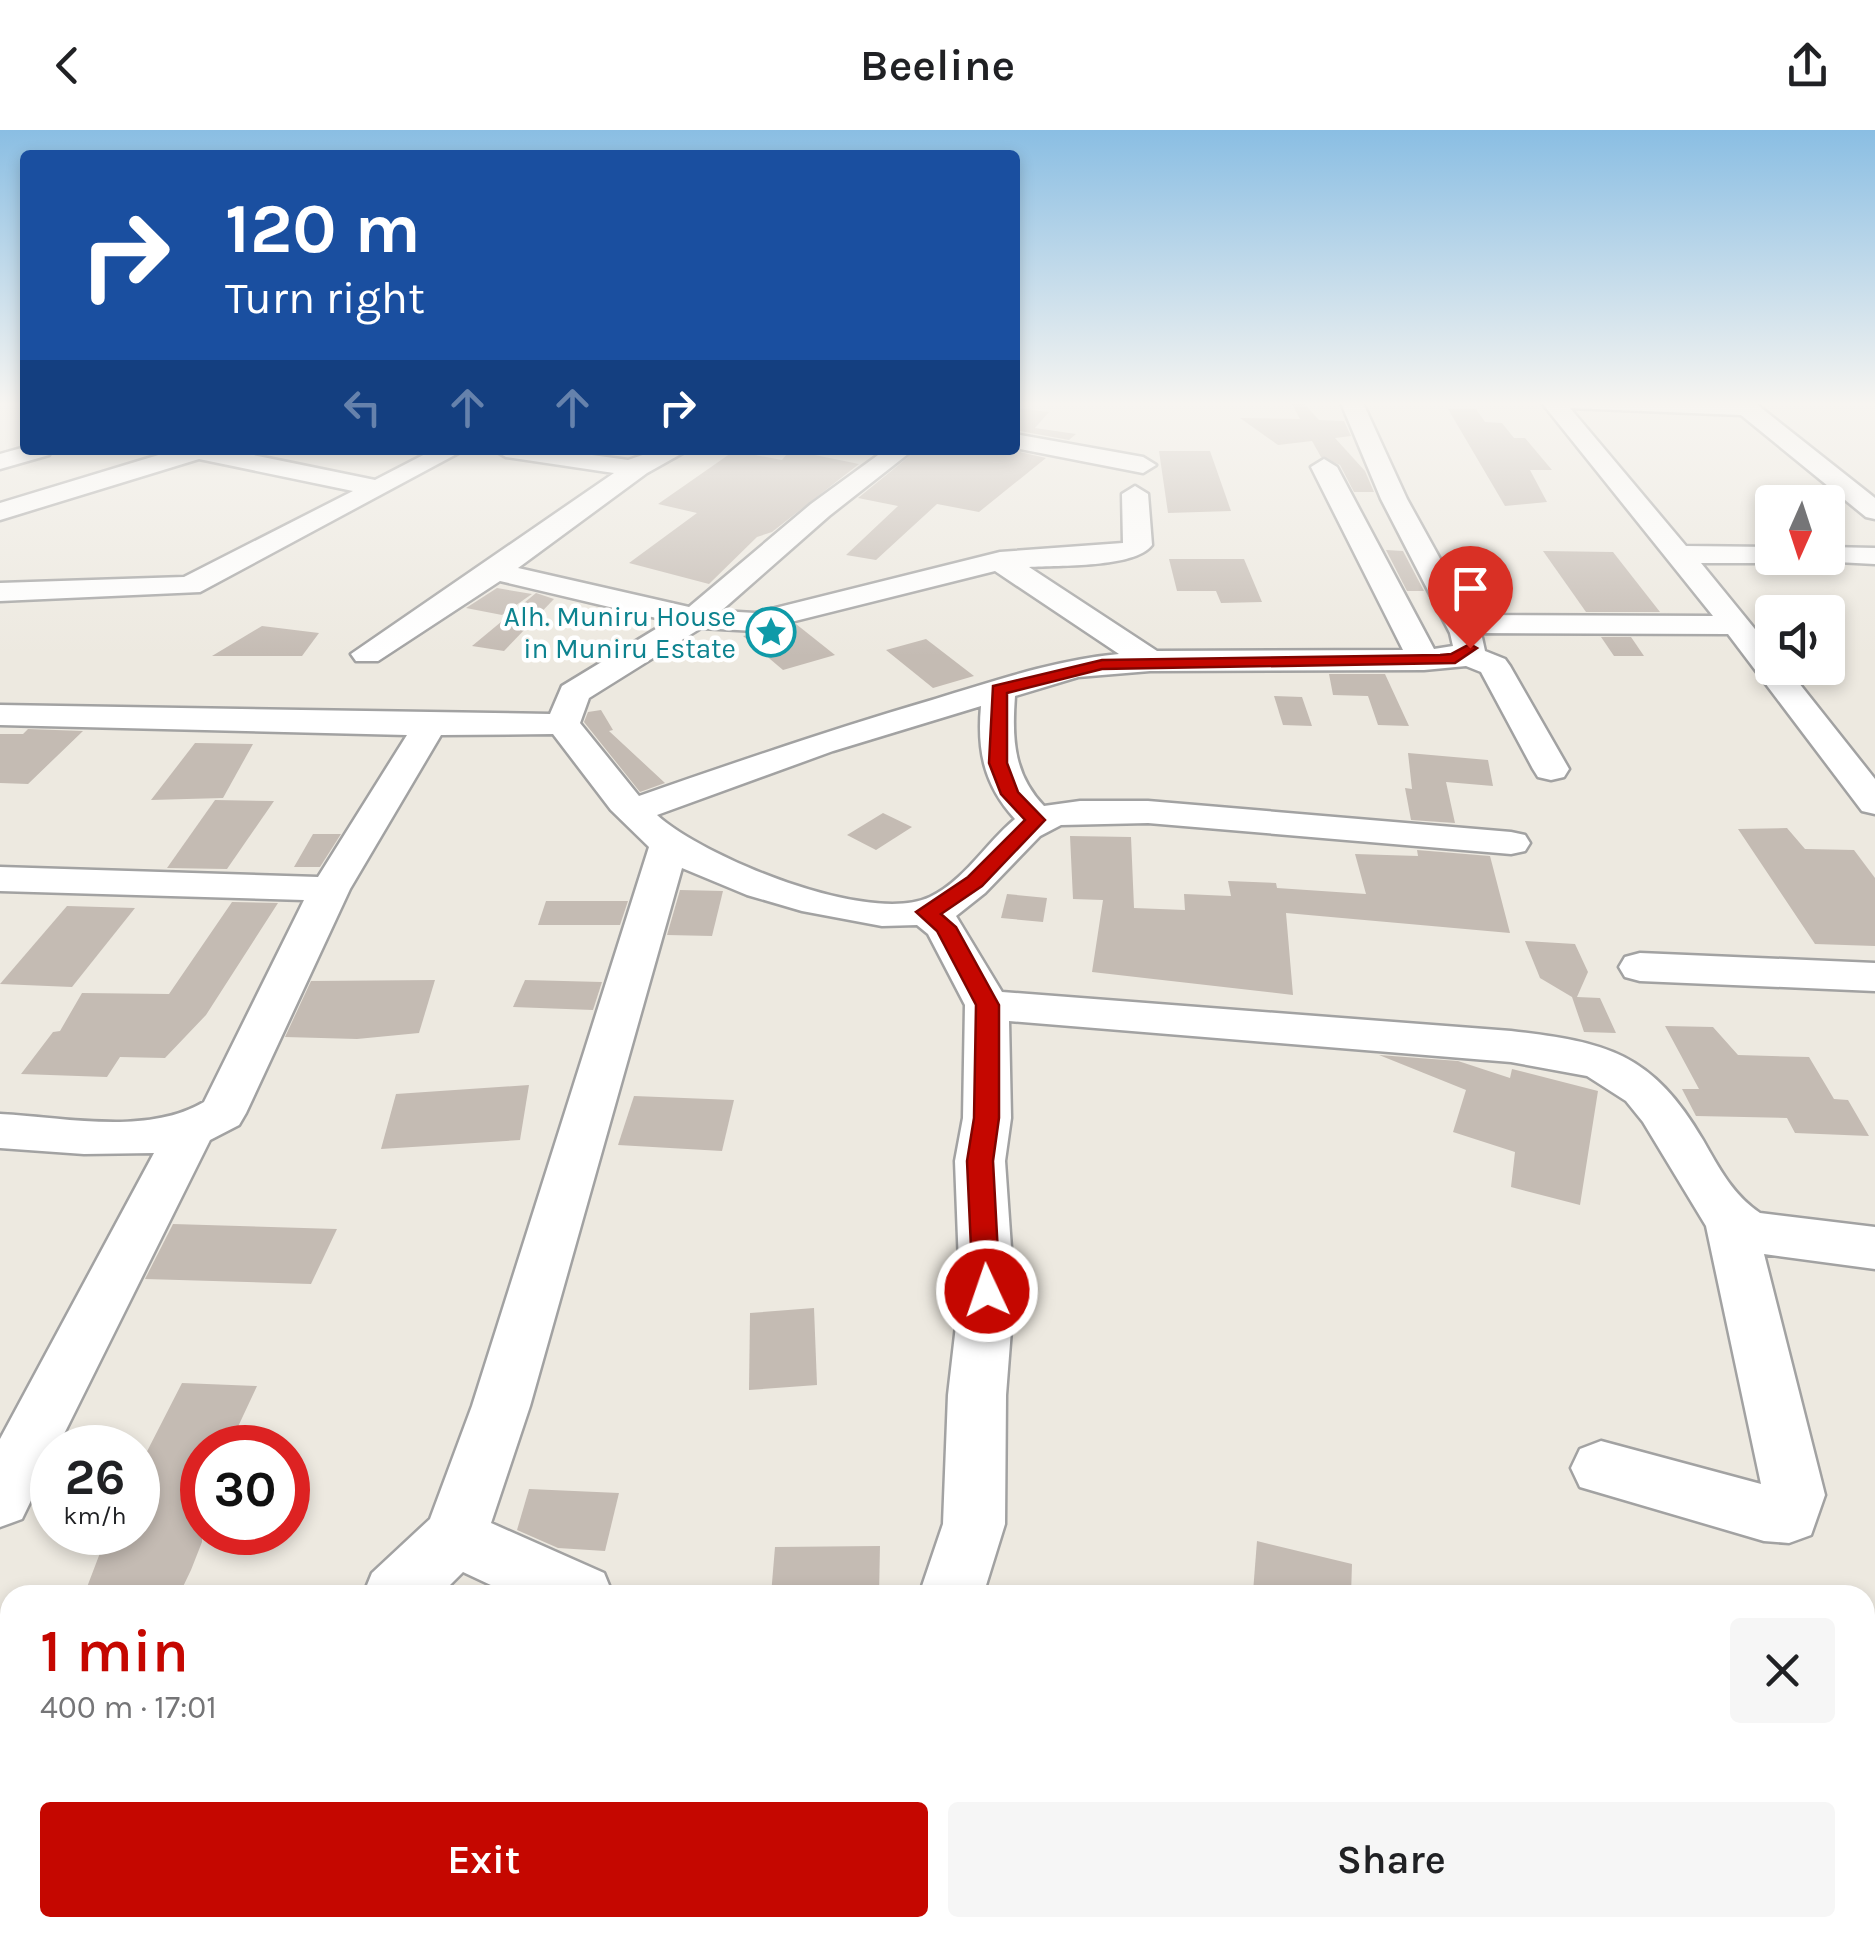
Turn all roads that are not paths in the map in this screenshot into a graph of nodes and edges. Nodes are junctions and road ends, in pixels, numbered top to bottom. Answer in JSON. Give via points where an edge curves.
{"nodes":[{"id":1,"x":81,"y":487,"type":"edge"},
{"id":2,"x":373,"y":487,"type":"edge"},
{"id":3,"x":611,"y":487,"type":"edge"},
{"id":4,"x":851,"y":487,"type":"edge"},
{"id":5,"x":1334,"y":487,"type":"edge"},
{"id":6,"x":1389,"y":487,"type":"edge"},
{"id":7,"x":1623,"y":487,"type":"edge"},
{"id":8,"x":1846,"y":487,"type":"edge"},
{"id":9,"x":376,"y":488,"type":"joint"},
{"id":10,"x":1134,"y":494,"type":"dead end"},
{"id":11,"x":1875,"y":510,"type":"edge"},
{"id":12,"x":0,"y":512,"type":"edge"},
{"id":13,"x":1678,"y":554,"type":"junction"},
{"id":14,"x":1755,"y":555,"type":"edge"},
{"id":15,"x":1845,"y":556,"type":"edge"},
{"id":16,"x":1875,"y":556,"type":"edge"},
{"id":17,"x":1000,"y":561,"type":"junction"},
{"id":18,"x":494,"y":571,"type":"junction"},
{"id":19,"x":0,"y":592,"type":"edge"},
{"id":20,"x":695,"y":618,"type":"junction"},
{"id":21,"x":1738,"y":625,"type":"junction"},
{"id":22,"x":1462,"y":639,"type":"junction"},
{"id":23,"x":367,"y":654,"type":"dead end"},
{"id":24,"x":1424,"y":660,"type":"junction"},
{"id":25,"x":1150,"y":661,"type":"junction"},
{"id":26,"x":999,"y":690,"type":"junction"},
{"id":27,"x":0,"y":716,"type":"edge"},
{"id":28,"x":563,"y":724,"type":"junction"},
{"id":29,"x":430,"y":725,"type":"junction"},
{"id":30,"x":1551,"y":769,"type":"dead end"},
{"id":31,"x":1875,"y":803,"type":"edge"},
{"id":32,"x":1036,"y":820,"type":"junction"},
{"id":33,"x":651,"y":828,"type":"junction"},
{"id":34,"x":1511,"y":843,"type":"dead end"},
{"id":35,"x":0,"y":879,"type":"edge"},
{"id":36,"x":330,"y":888,"type":"junction"},
{"id":37,"x":926,"y":912,"type":"junction"},
{"id":38,"x":1640,"y":967,"type":"dead end"},
{"id":39,"x":1875,"y":977,"type":"edge"},
{"id":40,"x":988,"y":1005,"type":"junction"},
{"id":41,"x":190,"y":1130,"type":"junction"},
{"id":42,"x":0,"y":1131,"type":"edge"},
{"id":43,"x":1731,"y":1224,"type":"junction"},
{"id":44,"x":1875,"y":1248,"type":"edge"},
{"id":45,"x":1601,"y":1468,"type":"dead end"},
{"id":46,"x":0,"y":1499,"type":"edge"},
{"id":47,"x":455,"y":1537,"type":"junction"},
{"id":48,"x":405,"y":1585,"type":"edge"},
{"id":49,"x":559,"y":1585,"type":"edge"},
{"id":50,"x":954,"y":1585,"type":"edge"}],
"edges":[{"from":1,"to":12,"type":"street"},
{"from":2,"to":9,"type":"street"},
{"from":3,"to":18,"type":"street"},
{"from":4,"to":20,"type":"street"},
{"from":5,"to":24,"type":"street"},
{"from":6,"to":22,"type":"street"},
{"from":7,"to":13,"type":"street"},
{"from":8,"to":11,"type":"street"},
{"from":9,"to":19,"type":"street","via":[[190,586]]},
{"from":10,"to":17,"type":"street","via":[[1138,545],[1130,551]]},
{"from":13,"to":14,"type":"street"},
{"from":13,"to":21,"type":"street"},
{"from":15,"to":16,"type":"street"},
{"from":17,"to":20,"type":"street","via":[[755,622]]},
{"from":17,"to":25,"type":"street"},
{"from":18,"to":20,"type":"street"},
{"from":18,"to":23,"type":"street"},
{"from":20,"to":28,"type":"street","via":[[574,693]]},
{"from":21,"to":22,"type":"street"},
{"from":21,"to":31,"type":"street"},
{"from":22,"to":24,"type":"street","via":[[1455,658]]},
{"from":22,"to":30,"type":"street","via":[[1494,666]]},
{"from":24,"to":25,"type":"street"},
{"from":25,"to":26,"type":"street","via":[[1076,668]]},
{"from":26,"to":32,"type":"street","via":[[998,763],[1010,794]]},
{"from":26,"to":33,"type":"street","via":[[821,744]]},
{"from":27,"to":29,"type":"street"},
{"from":28,"to":29,"type":"street"},
{"from":28,"to":33,"type":"street"},
{"from":29,"to":36,"type":"street"},
{"from":32,"to":34,"type":"street","via":[[1115,811]]},
{"from":32,"to":37,"type":"street","via":[[975,882]]},
{"from":33,"to":37,"type":"street","via":[[778,893],[881,913]]},
{"from":33,"to":47,"type":"street","via":[[501,1406]]},
{"from":35,"to":36,"type":"street"},
{"from":36,"to":41,"type":"street","via":[[222,1113]]},
{"from":37,"to":40,"type":"street","via":[[945,927]]},
{"from":38,"to":39,"type":"street"},
{"from":40,"to":43,"type":"street","via":[[1280,1024],[1554,1054],[1606,1066],[1651,1100]]},
{"from":40,"to":50,"type":"street","via":[[980,1161],[987,1291],[974,1524]]},
{"from":41,"to":42,"type":"street"},
{"from":41,"to":46,"type":"street"},
{"from":43,"to":44,"type":"street","via":[[1748,1232]]},
{"from":43,"to":45,"type":"street","via":[[1794,1494],[1790,1515]]},
{"from":47,"to":48,"type":"street"},
{"from":47,"to":49,"type":"street"}]}
